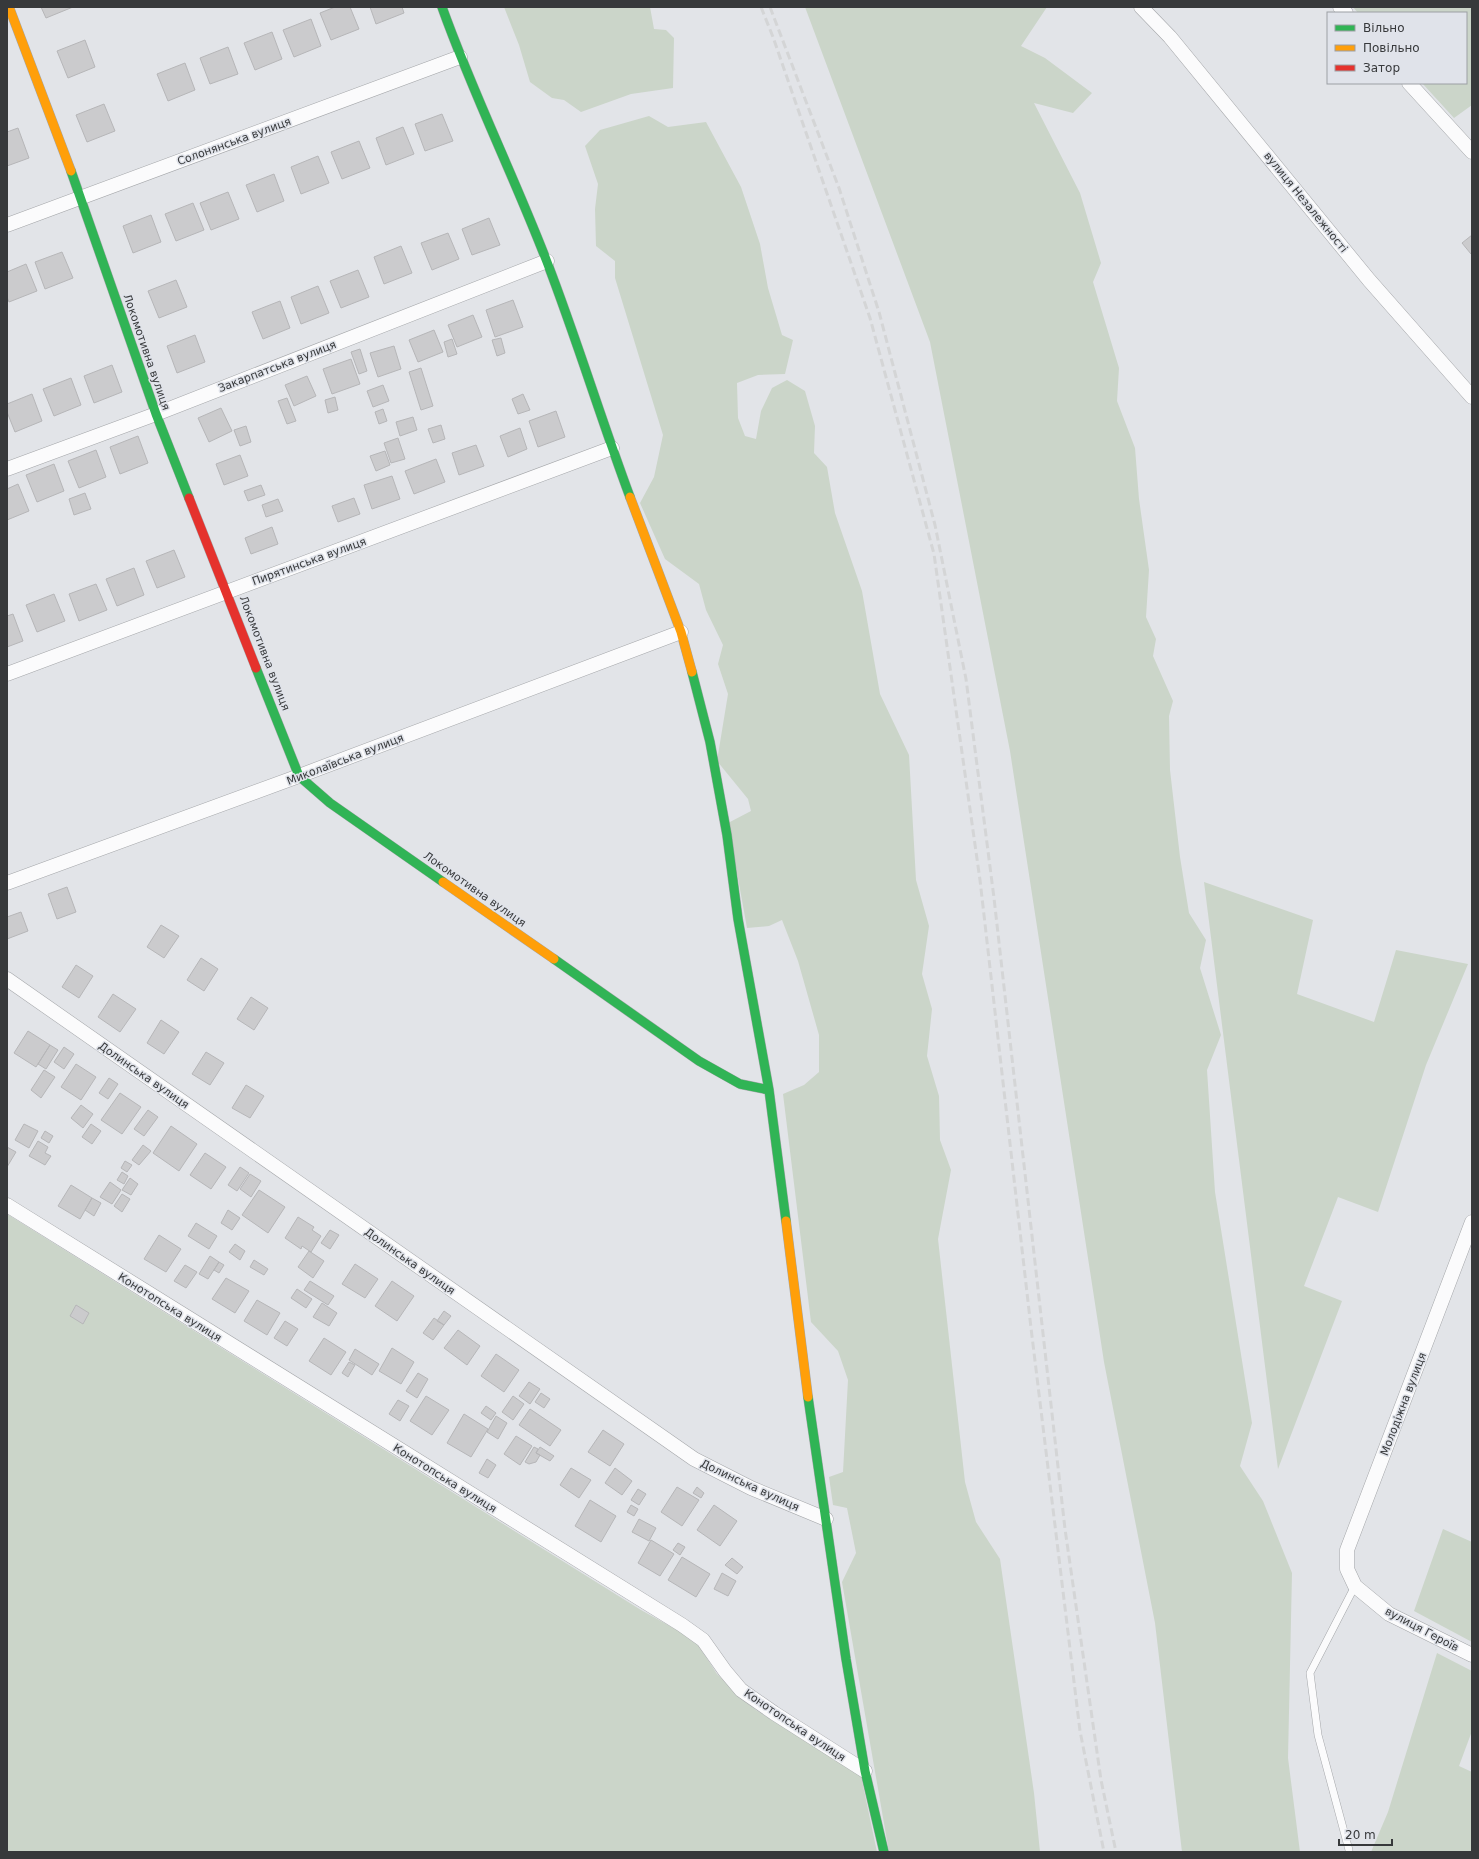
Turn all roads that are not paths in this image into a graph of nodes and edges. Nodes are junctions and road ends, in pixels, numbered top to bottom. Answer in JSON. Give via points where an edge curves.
{"nodes":[{"id":1,"x":9,"y":7,"type":"edge"},
{"id":2,"x":442,"y":7,"type":"edge"},
{"id":3,"x":1141,"y":7,"type":"edge"},
{"id":4,"x":460,"y":57,"type":"junction"},
{"id":5,"x":1410,"y":84,"type":"edge"},
{"id":6,"x":1472,"y":152,"type":"edge"},
{"id":7,"x":81,"y":198,"type":"junction"},
{"id":8,"x":7,"y":225,"type":"edge"},
{"id":9,"x":547,"y":261,"type":"junction"},
{"id":10,"x":1472,"y":397,"type":"edge"},
{"id":11,"x":156,"y":414,"type":"junction"},
{"id":12,"x":612,"y":448,"type":"junction"},
{"id":13,"x":7,"y":469,"type":"edge"},
{"id":14,"x":228,"y":591,"type":"junction"},
{"id":15,"x":681,"y":632,"type":"junction"},
{"id":16,"x":7,"y":674,"type":"edge"},
{"id":17,"x":299,"y":776,"type":"junction"},
{"id":18,"x":7,"y":883,"type":"edge"},
{"id":19,"x":7,"y":980,"type":"edge"},
{"id":20,"x":769,"y":1090,"type":"junction"},
{"id":21,"x":7,"y":1205,"type":"edge"},
{"id":22,"x":1472,"y":1222,"type":"edge"},
{"id":23,"x":826,"y":1519,"type":"junction"},
{"id":24,"x":1355,"y":1586,"type":"junction"},
{"id":25,"x":1472,"y":1656,"type":"edge"},
{"id":26,"x":865,"y":1771,"type":"junction"},
{"id":27,"x":1349,"y":1850,"type":"dead end"},
{"id":28,"x":884,"y":1852,"type":"edge"}],
"edges":[{"from":1,"to":7,"type":"street","name":"Локомотивна вулиця"},
{"from":2,"to":4,"type":"street"},
{"from":3,"to":10,"type":"street","name":"вулиця Незалежності","via":[[1170,37],[1369,280]]},
{"from":4,"to":7,"type":"street","name":"Солонянська вулиця"},
{"from":4,"to":9,"type":"street"},
{"from":5,"to":6,"type":"street"},
{"from":7,"to":8,"type":"street","name":"Солонянська вулиця"},
{"from":7,"to":11,"type":"street","name":"Локомотивна вулиця"},
{"from":9,"to":11,"type":"street","name":"Закарпатська вулиця"},
{"from":9,"to":12,"type":"street"},
{"from":11,"to":13,"type":"street","name":"Закарпатська вулиця"},
{"from":11,"to":14,"type":"street","name":"Локомотивна вулиця"},
{"from":12,"to":14,"type":"street","name":"Пирятинська вулиця"},
{"from":12,"to":15,"type":"street"},
{"from":14,"to":16,"type":"street","name":"Пирятинська вулиця"},
{"from":14,"to":17,"type":"street","name":"Локомотивна вулиця"},
{"from":15,"to":17,"type":"street","name":"Миколаївська вулиця"},
{"from":15,"to":20,"type":"street","via":[[712,750],[727,834],[738,919]]},
{"from":17,"to":18,"type":"street","name":"Миколаївська вулиця"},
{"from":17,"to":20,"type":"street","name":"Локомотивна вулиця","via":[[330,803],[699,1061],[740,1084]]},
{"from":19,"to":23,"type":"street","name":"Долинська вулиця","via":[[694,1459],[752,1488]]},
{"from":20,"to":23,"type":"street"},
{"from":21,"to":26,"type":"street","name":"Конотопська вулиця","via":[[682,1625],[704,1640],[741,1690]]},
{"from":22,"to":24,"type":"street","name":"Молодіжна вулиця","via":[[1347,1550],[1347,1569]]},
{"from":23,"to":26,"type":"street"},
{"from":24,"to":25,"type":"street","name":"вулиця Героїв","via":[[1389,1614]]},
{"from":24,"to":27,"type":"lane","via":[[1310,1673],[1318,1735]]},
{"from":26,"to":28,"type":"street"}]}
